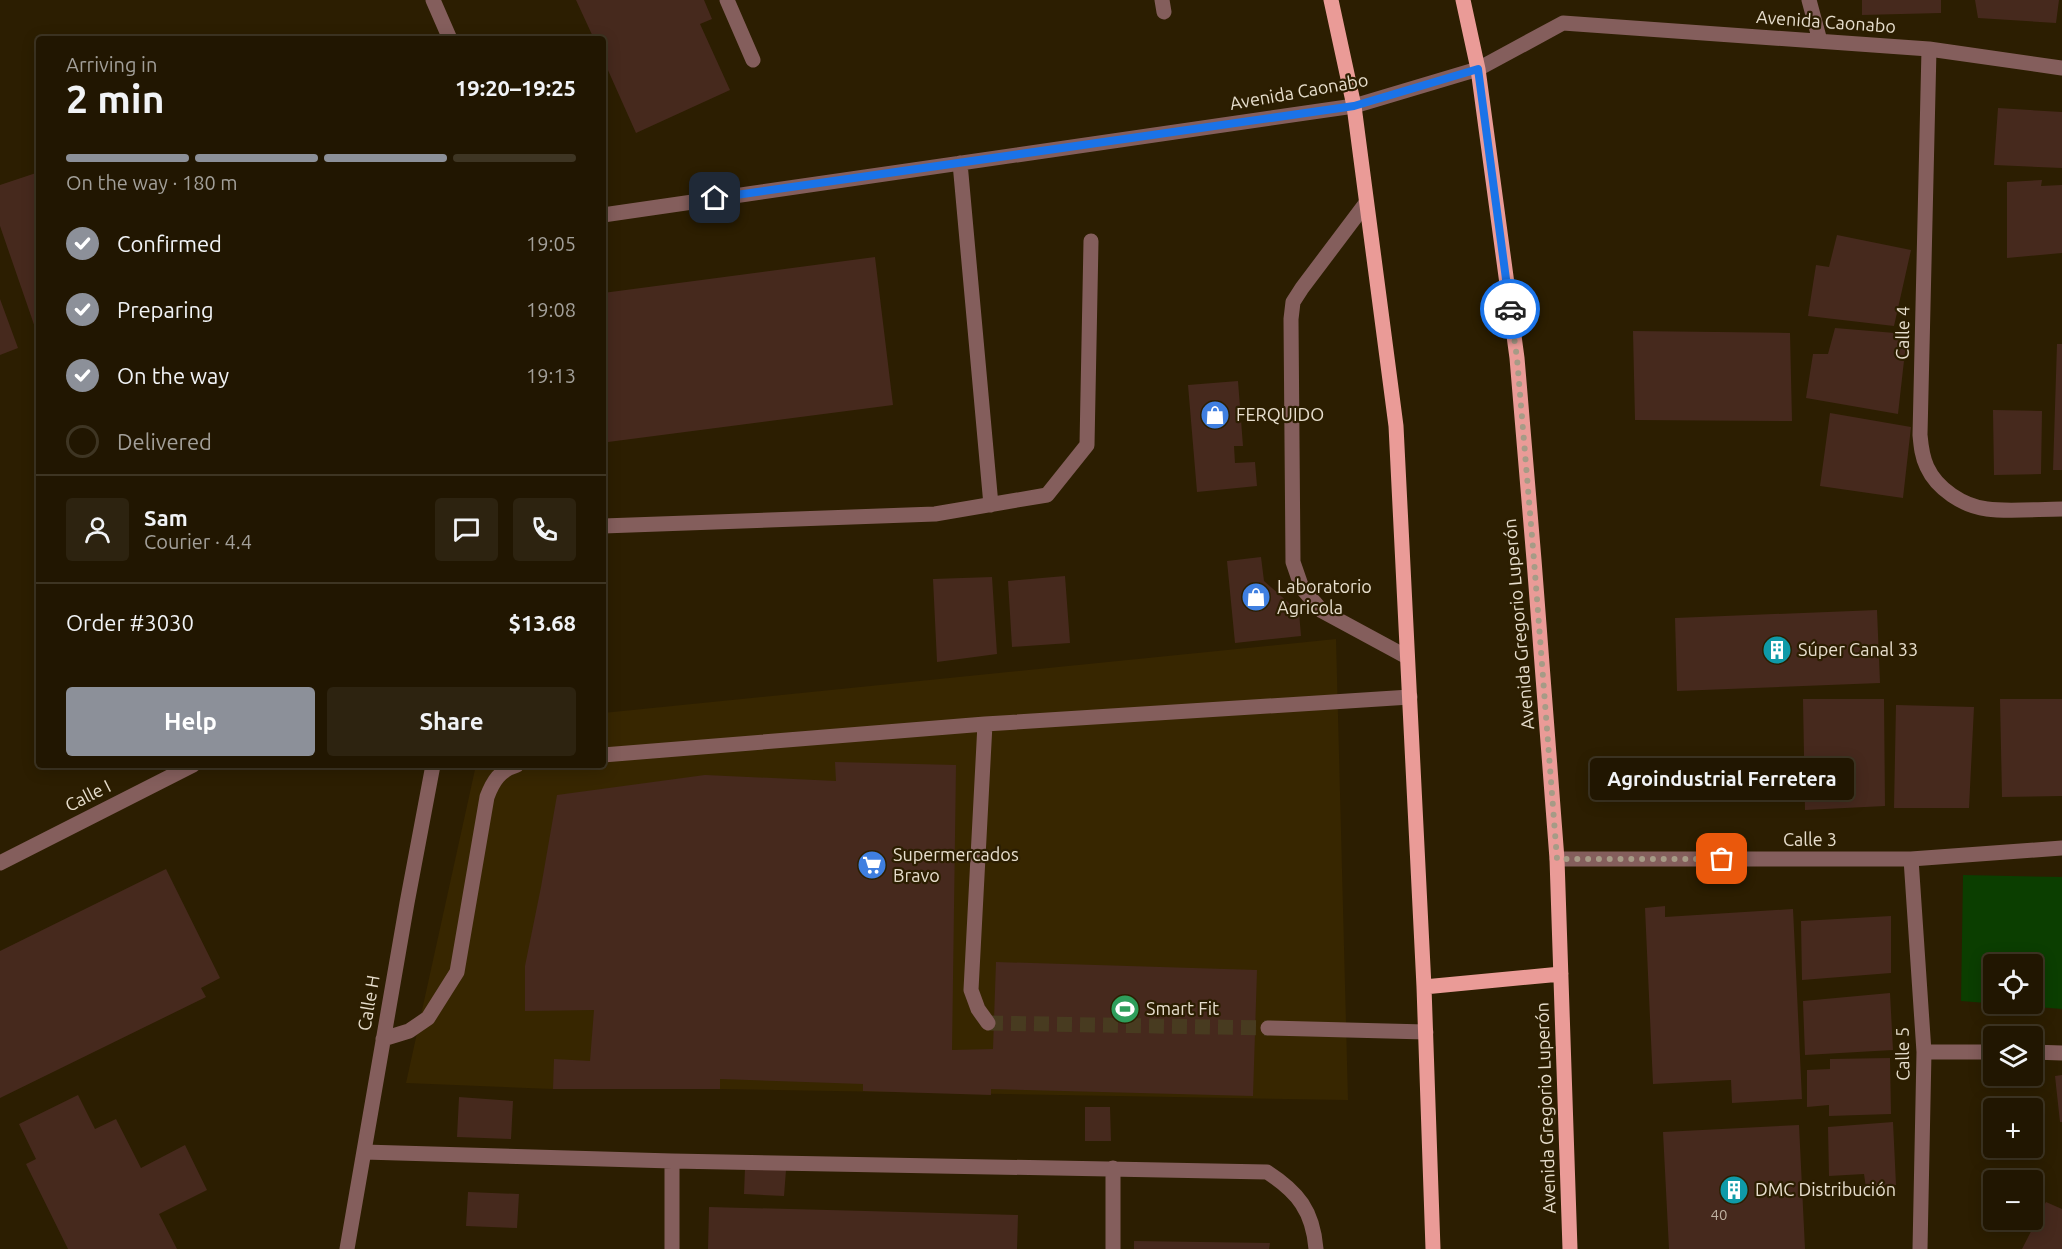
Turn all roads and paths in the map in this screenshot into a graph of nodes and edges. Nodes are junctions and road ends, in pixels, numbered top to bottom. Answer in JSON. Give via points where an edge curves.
{"nodes":[{"id":1,"x":433,"y":0,"type":"edge"},
{"id":2,"x":728,"y":0,"type":"edge"},
{"id":3,"x":1331,"y":0,"type":"edge"},
{"id":4,"x":1463,"y":0,"type":"edge"},
{"id":5,"x":1809,"y":0,"type":"edge"},
{"id":6,"x":449,"y":36,"type":"edge"},
{"id":7,"x":1820,"y":41,"type":"junction"},
{"id":8,"x":1929,"y":49,"type":"junction"},
{"id":9,"x":753,"y":60,"type":"dead end"},
{"id":10,"x":2062,"y":68,"type":"edge"},
{"id":11,"x":1478,"y":69,"type":"junction"},
{"id":12,"x":1354,"y":106,"type":"junction"},
{"id":13,"x":960,"y":163,"type":"junction"},
{"id":14,"x":1366,"y":203,"type":"junction"},
{"id":15,"x":606,"y":215,"type":"edge"},
{"id":16,"x":1091,"y":241,"type":"dead end"},
{"id":17,"x":991,"y":505,"type":"junction"},
{"id":18,"x":2062,"y":509,"type":"edge"},
{"id":19,"x":606,"y":526,"type":"edge"},
{"id":20,"x":1407,"y":657,"type":"junction"},
{"id":21,"x":1410,"y":697,"type":"junction"},
{"id":22,"x":985,"y":724,"type":"junction"},
{"id":23,"x":606,"y":755,"type":"edge"},
{"id":24,"x":187,"y":768,"type":"edge"},
{"id":25,"x":432,"y":768,"type":"edge"},
{"id":26,"x":508,"y":768,"type":"edge"},
{"id":27,"x":2062,"y":848,"type":"edge"},
{"id":28,"x":1557,"y":859,"type":"junction"},
{"id":29,"x":1911,"y":859,"type":"junction"},
{"id":30,"x":0,"y":863,"type":"edge"},
{"id":31,"x":1561,"y":974,"type":"junction"},
{"id":32,"x":1424,"y":987,"type":"junction"},
{"id":33,"x":988,"y":1023,"type":"dead end"},
{"id":34,"x":1268,"y":1028,"type":"tunnel mouth"},
{"id":35,"x":1426,"y":1032,"type":"junction"},
{"id":36,"x":383,"y":1039,"type":"junction"},
{"id":37,"x":1923,"y":1052,"type":"junction"},
{"id":38,"x":1983,"y":1052,"type":"edge"},
{"id":39,"x":2043,"y":1052,"type":"edge"},
{"id":40,"x":2062,"y":1053,"type":"edge"},
{"id":41,"x":364,"y":1152,"type":"junction"},
{"id":42,"x":672,"y":1161,"type":"junction"},
{"id":43,"x":1113,"y":1168,"type":"junction"},
{"id":44,"x":347,"y":1249,"type":"edge"},
{"id":45,"x":672,"y":1249,"type":"edge"},
{"id":46,"x":1113,"y":1249,"type":"edge"},
{"id":47,"x":1316,"y":1249,"type":"edge"},
{"id":48,"x":1433,"y":1249,"type":"edge"},
{"id":49,"x":1570,"y":1249,"type":"edge"},
{"id":50,"x":1920,"y":1249,"type":"edge"}],
"edges":[{"from":1,"to":6,"type":"street"},
{"from":2,"to":9,"type":"street"},
{"from":3,"to":12,"type":"main road"},
{"from":4,"to":11,"type":"main road","name":"Avenida Gregorio Luperón"},
{"from":5,"to":7,"type":"street"},
{"from":7,"to":8,"type":"street","name":"Avenida Caonabo"},
{"from":7,"to":11,"type":"street","name":"Avenida Caonabo","via":[[1563,23]]},
{"from":8,"to":10,"type":"street","name":"Avenida Caonabo"},
{"from":8,"to":18,"type":"street","name":"Calle 4","via":[[1922,455],[1937,482],[1964,502],[1987,509]]},
{"from":11,"to":12,"type":"street","name":"Avenida Caonabo"},
{"from":11,"to":28,"type":"main road","name":"Avenida Gregorio Luperón","via":[[1517,358]]},
{"from":12,"to":13,"type":"street","name":"Avenida Caonabo"},
{"from":12,"to":14,"type":"main road"},
{"from":13,"to":15,"type":"street","name":"Avenida Caonabo"},
{"from":13,"to":17,"type":"street"},
{"from":14,"to":20,"type":"main road","via":[[1396,426]]},
{"from":14,"to":20,"type":"street","via":[[1293,303],[1293,562],[1302,588],[1322,611]]},
{"from":16,"to":17,"type":"street","via":[[1087,445],[1047,495]]},
{"from":17,"to":19,"type":"street","via":[[935,514]]},
{"from":20,"to":21,"type":"main road"},
{"from":21,"to":22,"type":"street"},
{"from":21,"to":32,"type":"main road"},
{"from":22,"to":23,"type":"street"},
{"from":22,"to":33,"type":"street","via":[[971,990]]},
{"from":24,"to":30,"type":"street","name":"Calle I"},
{"from":25,"to":36,"type":"street","name":"Calle H"},
{"from":26,"to":36,"type":"street","via":[[494,780],[487,796],[457,972],[428,1018],[409,1031]]},
{"from":27,"to":29,"type":"street","name":"Calle 3"},
{"from":28,"to":29,"type":"street","name":"Calle 3"},
{"from":28,"to":31,"type":"main road","name":"Avenida Gregorio Luperón"},
{"from":29,"to":37,"type":"street","name":"Calle 5"},
{"from":31,"to":32,"type":"main road"},
{"from":31,"to":49,"type":"main road","name":"Avenida Gregorio Luperón"},
{"from":32,"to":35,"type":"main road"},
{"from":34,"to":35,"type":"street"},
{"from":35,"to":48,"type":"main road"},
{"from":36,"to":41,"type":"street","name":"Calle H"},
{"from":37,"to":38,"type":"street"},
{"from":37,"to":50,"type":"street","name":"Calle 5"},
{"from":39,"to":40,"type":"street"},
{"from":41,"to":42,"type":"street"},
{"from":41,"to":44,"type":"street","name":"Calle H"},
{"from":42,"to":43,"type":"street"},
{"from":42,"to":45,"type":"street"},
{"from":43,"to":46,"type":"street"},
{"from":43,"to":47,"type":"street","via":[[1267,1172],[1287,1184],[1302,1202],[1312,1224]]}]}
